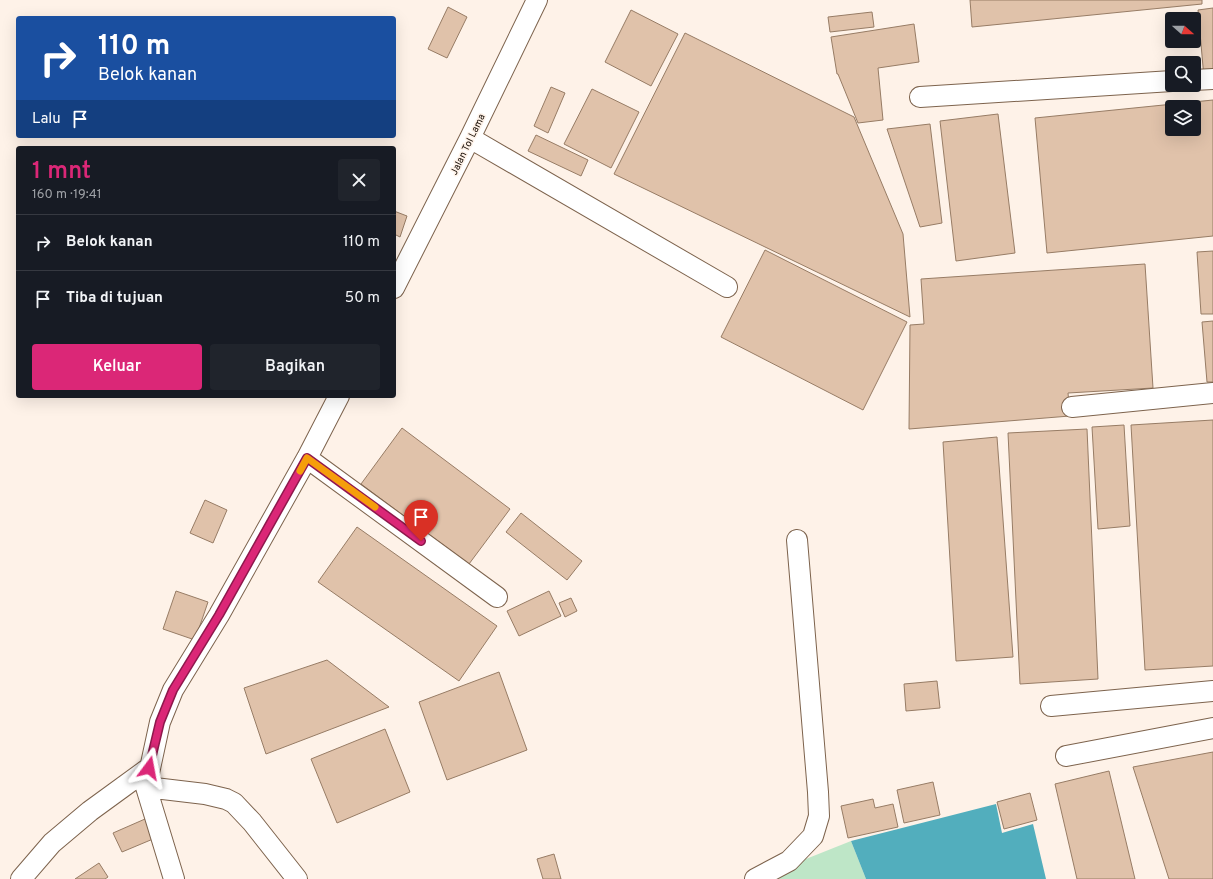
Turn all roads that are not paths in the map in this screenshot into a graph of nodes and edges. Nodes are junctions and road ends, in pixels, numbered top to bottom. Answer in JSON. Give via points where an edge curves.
{"nodes":[{"id":1,"x":534,"y":0,"type":"edge"},
{"id":2,"x":1213,"y":79,"type":"edge"},
{"id":3,"x":1201,"y":80,"type":"edge"},
{"id":4,"x":1165,"y":82,"type":"edge"},
{"id":5,"x":920,"y":97,"type":"dead end"},
{"id":6,"x":470,"y":138,"type":"junction"},
{"id":7,"x":396,"y":284,"type":"edge"},
{"id":8,"x":727,"y":288,"type":"dead end"},
{"id":9,"x":1213,"y":393,"type":"edge"},
{"id":10,"x":338,"y":398,"type":"edge"},
{"id":11,"x":1072,"y":407,"type":"dead end"},
{"id":12,"x":307,"y":458,"type":"junction"},
{"id":13,"x":797,"y":540,"type":"dead end"},
{"id":14,"x":496,"y":597,"type":"dead end"},
{"id":15,"x":1213,"y":691,"type":"edge"},
{"id":16,"x":1050,"y":706,"type":"dead end"},
{"id":17,"x":1213,"y":728,"type":"edge"},
{"id":18,"x":1066,"y":756,"type":"dead end"},
{"id":19,"x":148,"y":777,"type":"junction"},
{"id":20,"x":21,"y":879,"type":"edge"},
{"id":21,"x":174,"y":879,"type":"edge"},
{"id":22,"x":297,"y":879,"type":"edge"},
{"id":23,"x":755,"y":879,"type":"edge"}],
"edges":[{"from":1,"to":6,"type":"street","name":"Jalan Tol Lama"},
{"from":2,"to":3,"type":"street"},
{"from":4,"to":5,"type":"street"},
{"from":6,"to":7,"type":"street","name":"Jalan Tol Lama"},
{"from":6,"to":8,"type":"street"},
{"from":9,"to":11,"type":"street"},
{"from":10,"to":12,"type":"street"},
{"from":12,"to":14,"type":"street"},
{"from":12,"to":19,"type":"street","via":[[219,615],[173,690],[160,722]]},
{"from":13,"to":23,"type":"street","via":[[819,816],[812,836],[790,861]]},
{"from":15,"to":16,"type":"street"},
{"from":17,"to":18,"type":"street"},
{"from":19,"to":20,"type":"street","via":[[90,811],[57,839]]},
{"from":19,"to":21,"type":"street"},
{"from":19,"to":22,"type":"street","via":[[234,803]]}]}
